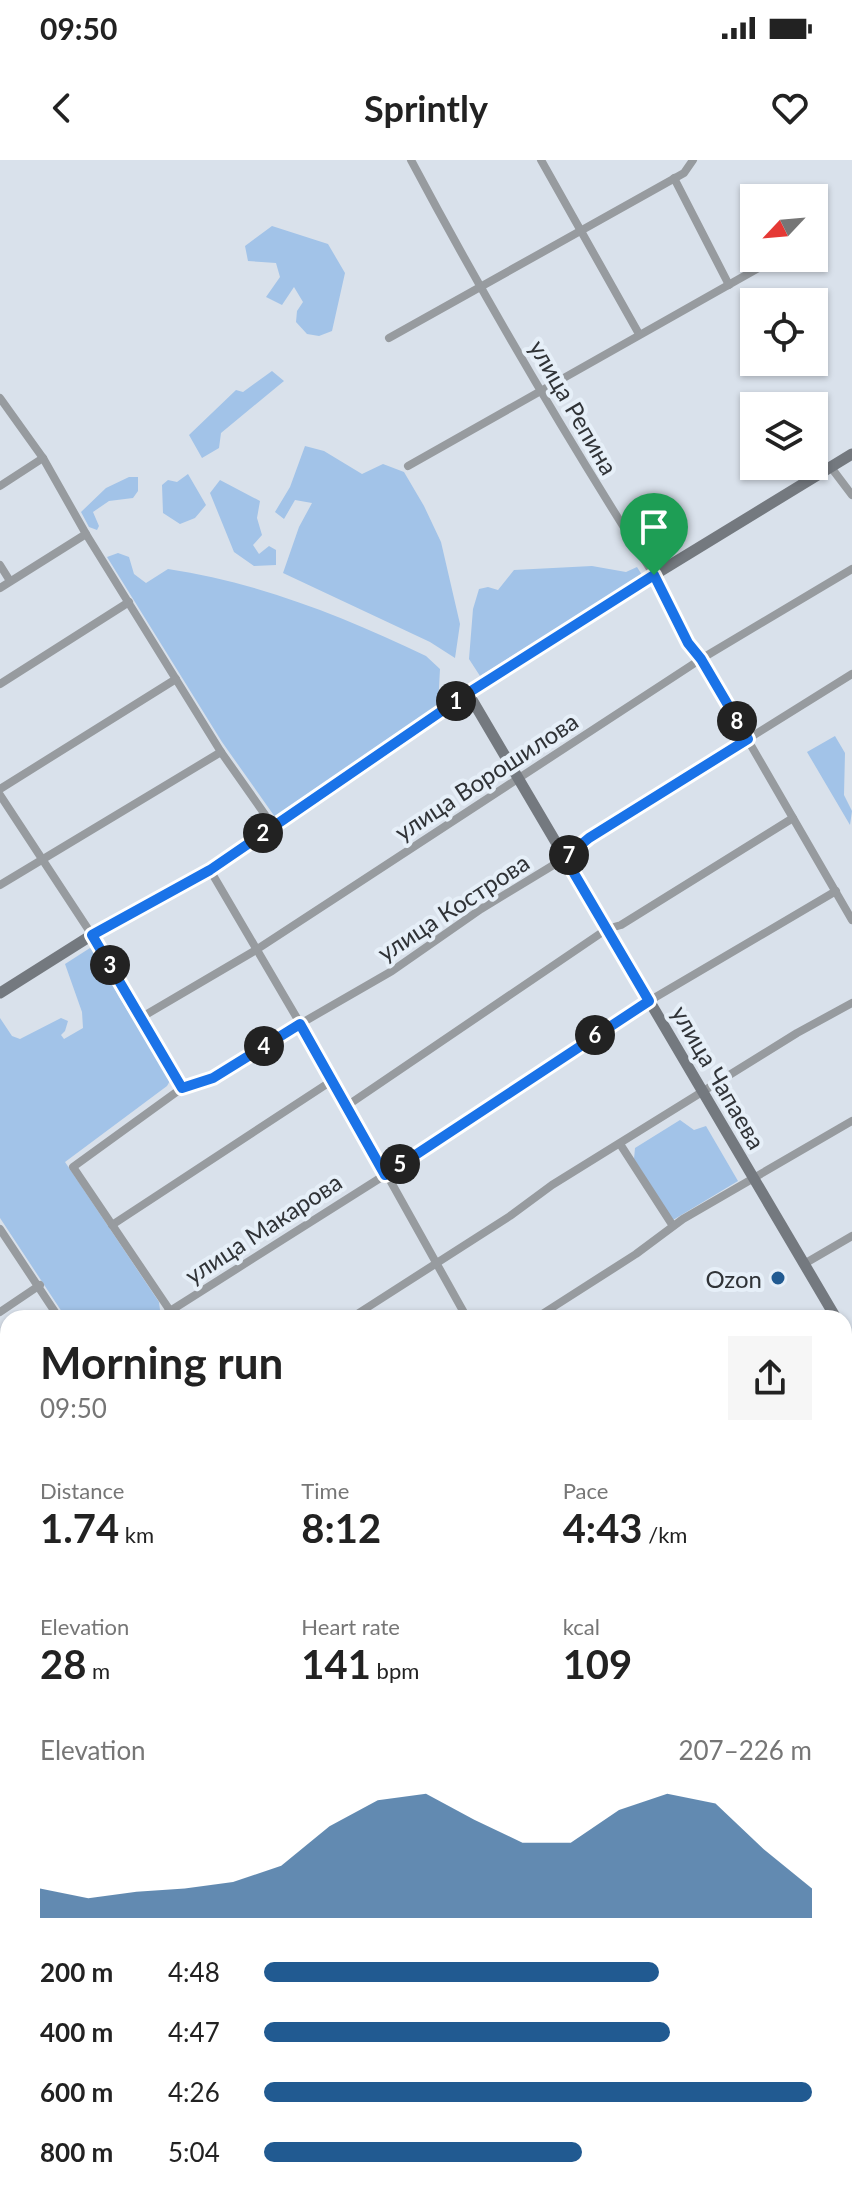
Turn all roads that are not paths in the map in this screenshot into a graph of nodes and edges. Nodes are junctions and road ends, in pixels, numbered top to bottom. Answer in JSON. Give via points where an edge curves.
{"nodes":[{"id":1,"x":411,"y":160,"type":"edge"},
{"id":2,"x":541,"y":160,"type":"edge"},
{"id":3,"x":693,"y":160,"type":"edge"},
{"id":4,"x":674,"y":178,"type":"junction"},
{"id":5,"x":580,"y":231,"type":"junction"},
{"id":6,"x":752,"y":272,"type":"edge"},
{"id":7,"x":729,"y":285,"type":"junction"},
{"id":8,"x":481,"y":287,"type":"junction"},
{"id":9,"x":639,"y":334,"type":"junction"},
{"id":10,"x":389,"y":338,"type":"dead end"},
{"id":11,"x":542,"y":389,"type":"junction"},
{"id":12,"x":0,"y":398,"type":"edge"},
{"id":13,"x":852,"y":454,"type":"edge"},
{"id":14,"x":43,"y":458,"type":"junction"},
{"id":15,"x":408,"y":466,"type":"dead end"},
{"id":16,"x":830,"y":466,"type":"junction"},
{"id":17,"x":0,"y":486,"type":"edge"},
{"id":18,"x":852,"y":495,"type":"edge"},
{"id":19,"x":86,"y":534,"type":"junction"},
{"id":20,"x":0,"y":565,"type":"edge"},
{"id":21,"x":852,"y":569,"type":"edge"},
{"id":22,"x":654,"y":575,"type":"junction"},
{"id":23,"x":10,"y":581,"type":"junction"},
{"id":24,"x":0,"y":588,"type":"edge"},
{"id":25,"x":129,"y":602,"type":"junction"},
{"id":26,"x":701,"y":659,"type":"junction"},
{"id":27,"x":852,"y":674,"type":"edge"},
{"id":28,"x":176,"y":679,"type":"junction"},
{"id":29,"x":0,"y":684,"type":"edge"},
{"id":30,"x":468,"y":693,"type":"junction"},
{"id":31,"x":748,"y":739,"type":"junction"},
{"id":32,"x":221,"y":752,"type":"junction"},
{"id":33,"x":519,"y":779,"type":"junction"},
{"id":34,"x":0,"y":792,"type":"edge"},
{"id":35,"x":793,"y":818,"type":"junction"},
{"id":36,"x":273,"y":826,"type":"junction"},
{"id":37,"x":565,"y":858,"type":"junction"},
{"id":38,"x":41,"y":860,"type":"junction"},
{"id":39,"x":210,"y":870,"type":"junction"},
{"id":40,"x":0,"y":885,"type":"edge"},
{"id":41,"x":836,"y":891,"type":"junction"},
{"id":42,"x":852,"y":897,"type":"edge"},
{"id":43,"x":842,"y":902,"type":"junction"},
{"id":44,"x":852,"y":920,"type":"edge"},
{"id":45,"x":607,"y":929,"type":"junction"},
{"id":46,"x":92,"y":935,"type":"junction"},
{"id":47,"x":256,"y":950,"type":"junction"},
{"id":48,"x":0,"y":993,"type":"edge"},
{"id":49,"x":649,"y":1001,"type":"junction"},
{"id":50,"x":852,"y":1003,"type":"edge"},
{"id":51,"x":142,"y":1017,"type":"junction"},
{"id":52,"x":300,"y":1024,"type":"junction"},
{"id":53,"x":333,"y":1080,"type":"junction"},
{"id":54,"x":182,"y":1088,"type":"junction"},
{"id":55,"x":703,"y":1093,"type":"junction"},
{"id":56,"x":348,"y":1105,"type":"junction"},
{"id":57,"x":852,"y":1121,"type":"edge"},
{"id":58,"x":620,"y":1144,"type":"junction"},
{"id":59,"x":385,"y":1175,"type":"junction"},
{"id":60,"x":753,"y":1177,"type":"junction"},
{"id":61,"x":112,"y":1225,"type":"junction"},
{"id":62,"x":673,"y":1226,"type":"junction"},
{"id":63,"x":0,"y":1229,"type":"edge"},
{"id":64,"x":852,"y":1236,"type":"edge"},
{"id":65,"x":435,"y":1262,"type":"junction"},
{"id":66,"x":804,"y":1264,"type":"junction"},
{"id":67,"x":40,"y":1285,"type":"junction"},
{"id":68,"x":3,"y":1310,"type":"edge"},
{"id":69,"x":54,"y":1310,"type":"edge"},
{"id":70,"x":170,"y":1310,"type":"edge"},
{"id":71,"x":179,"y":1310,"type":"edge"},
{"id":72,"x":363,"y":1310,"type":"edge"},
{"id":73,"x":462,"y":1310,"type":"edge"},
{"id":74,"x":548,"y":1310,"type":"edge"},
{"id":75,"x":831,"y":1310,"type":"edge"}],
"edges":[{"from":1,"to":8,"type":"street","name":"улица Репина"},
{"from":2,"to":5,"type":"street"},
{"from":3,"to":4,"type":"street"},
{"from":4,"to":5,"type":"street"},
{"from":4,"to":7,"type":"street"},
{"from":5,"to":8,"type":"street"},
{"from":5,"to":9,"type":"street"},
{"from":6,"to":7,"type":"street"},
{"from":7,"to":9,"type":"street"},
{"from":8,"to":10,"type":"street"},
{"from":8,"to":11,"type":"street","name":"улица Репина"},
{"from":9,"to":11,"type":"street"},
{"from":11,"to":15,"type":"street"},
{"from":11,"to":22,"type":"street","name":"улица Репина"},
{"from":12,"to":14,"type":"street"},
{"from":13,"to":16,"type":"street"},
{"from":14,"to":17,"type":"street"},
{"from":14,"to":19,"type":"street"},
{"from":16,"to":18,"type":"street"},
{"from":16,"to":22,"type":"street"},
{"from":19,"to":23,"type":"street"},
{"from":19,"to":25,"type":"street"},
{"from":20,"to":23,"type":"street"},
{"from":21,"to":26,"type":"street","name":"улица Ворошилова"},
{"from":22,"to":26,"type":"street","name":"улица Репина"},
{"from":22,"to":30,"type":"street"},
{"from":23,"to":24,"type":"street"},
{"from":25,"to":28,"type":"street"},
{"from":25,"to":29,"type":"street"},
{"from":26,"to":31,"type":"street","name":"улица Репина"},
{"from":26,"to":33,"type":"street","name":"улица Ворошилова"},
{"from":27,"to":31,"type":"street","name":"улица Кострова"},
{"from":28,"to":32,"type":"street"},
{"from":28,"to":34,"type":"street"},
{"from":30,"to":33,"type":"street","name":"улица Чапаева"},
{"from":30,"to":36,"type":"street"},
{"from":31,"to":35,"type":"street","name":"улица Репина"},
{"from":31,"to":37,"type":"street","name":"улица Кострова"},
{"from":32,"to":36,"type":"street"},
{"from":32,"to":38,"type":"street"},
{"from":33,"to":37,"type":"street","name":"улица Чапаева"},
{"from":33,"to":47,"type":"street","name":"улица Ворошилова"},
{"from":34,"to":38,"type":"street"},
{"from":35,"to":41,"type":"street","name":"улица Репина"},
{"from":35,"to":45,"type":"street"},
{"from":36,"to":39,"type":"street"},
{"from":37,"to":45,"type":"street","name":"улица Чапаева"},
{"from":37,"to":52,"type":"street","name":"улица Кострова"},
{"from":38,"to":40,"type":"street"},
{"from":38,"to":46,"type":"street"},
{"from":39,"to":46,"type":"street"},
{"from":39,"to":47,"type":"street"},
{"from":41,"to":43,"type":"street","name":"улица Репина"},
{"from":41,"to":49,"type":"street","name":"улица Макарова"},
{"from":42,"to":43,"type":"street"},
{"from":43,"to":44,"type":"street","name":"улица Репина"},
{"from":45,"to":49,"type":"street","name":"улица Чапаева"},
{"from":45,"to":56,"type":"street"},
{"from":46,"to":48,"type":"street"},
{"from":46,"to":51,"type":"street"},
{"from":47,"to":51,"type":"street","name":"улица Ворошилова"},
{"from":47,"to":52,"type":"street"},
{"from":49,"to":55,"type":"street","name":"улица Чапаева"},
{"from":49,"to":59,"type":"street","name":"улица Макарова"},
{"from":50,"to":55,"type":"street"},
{"from":51,"to":54,"type":"street"},
{"from":52,"to":53,"type":"street"},
{"from":52,"to":54,"type":"street","name":"улица Кострова","via":[[213,1078]]},
{"from":53,"to":56,"type":"street"},
{"from":53,"to":61,"type":"street"},
{"from":54,"to":61,"type":"street","name":"улица Кострова","via":[[73,1167]]},
{"from":55,"to":58,"type":"street"},
{"from":55,"to":60,"type":"street","name":"улица Чапаева"},
{"from":56,"to":59,"type":"street"},
{"from":57,"to":60,"type":"street"},
{"from":58,"to":62,"type":"street"},
{"from":58,"to":65,"type":"street"},
{"from":59,"to":65,"type":"street"},
{"from":59,"to":71,"type":"street","name":"улица Макарова"},
{"from":60,"to":62,"type":"street"},
{"from":60,"to":66,"type":"street","name":"улица Чапаева"},
{"from":61,"to":70,"type":"street"},
{"from":62,"to":74,"type":"street"},
{"from":63,"to":67,"type":"street"},
{"from":64,"to":66,"type":"street"},
{"from":65,"to":72,"type":"street"},
{"from":65,"to":73,"type":"street"},
{"from":66,"to":75,"type":"street","name":"улица Чапаева"},
{"from":67,"to":68,"type":"street"},
{"from":67,"to":69,"type":"street"}]}
